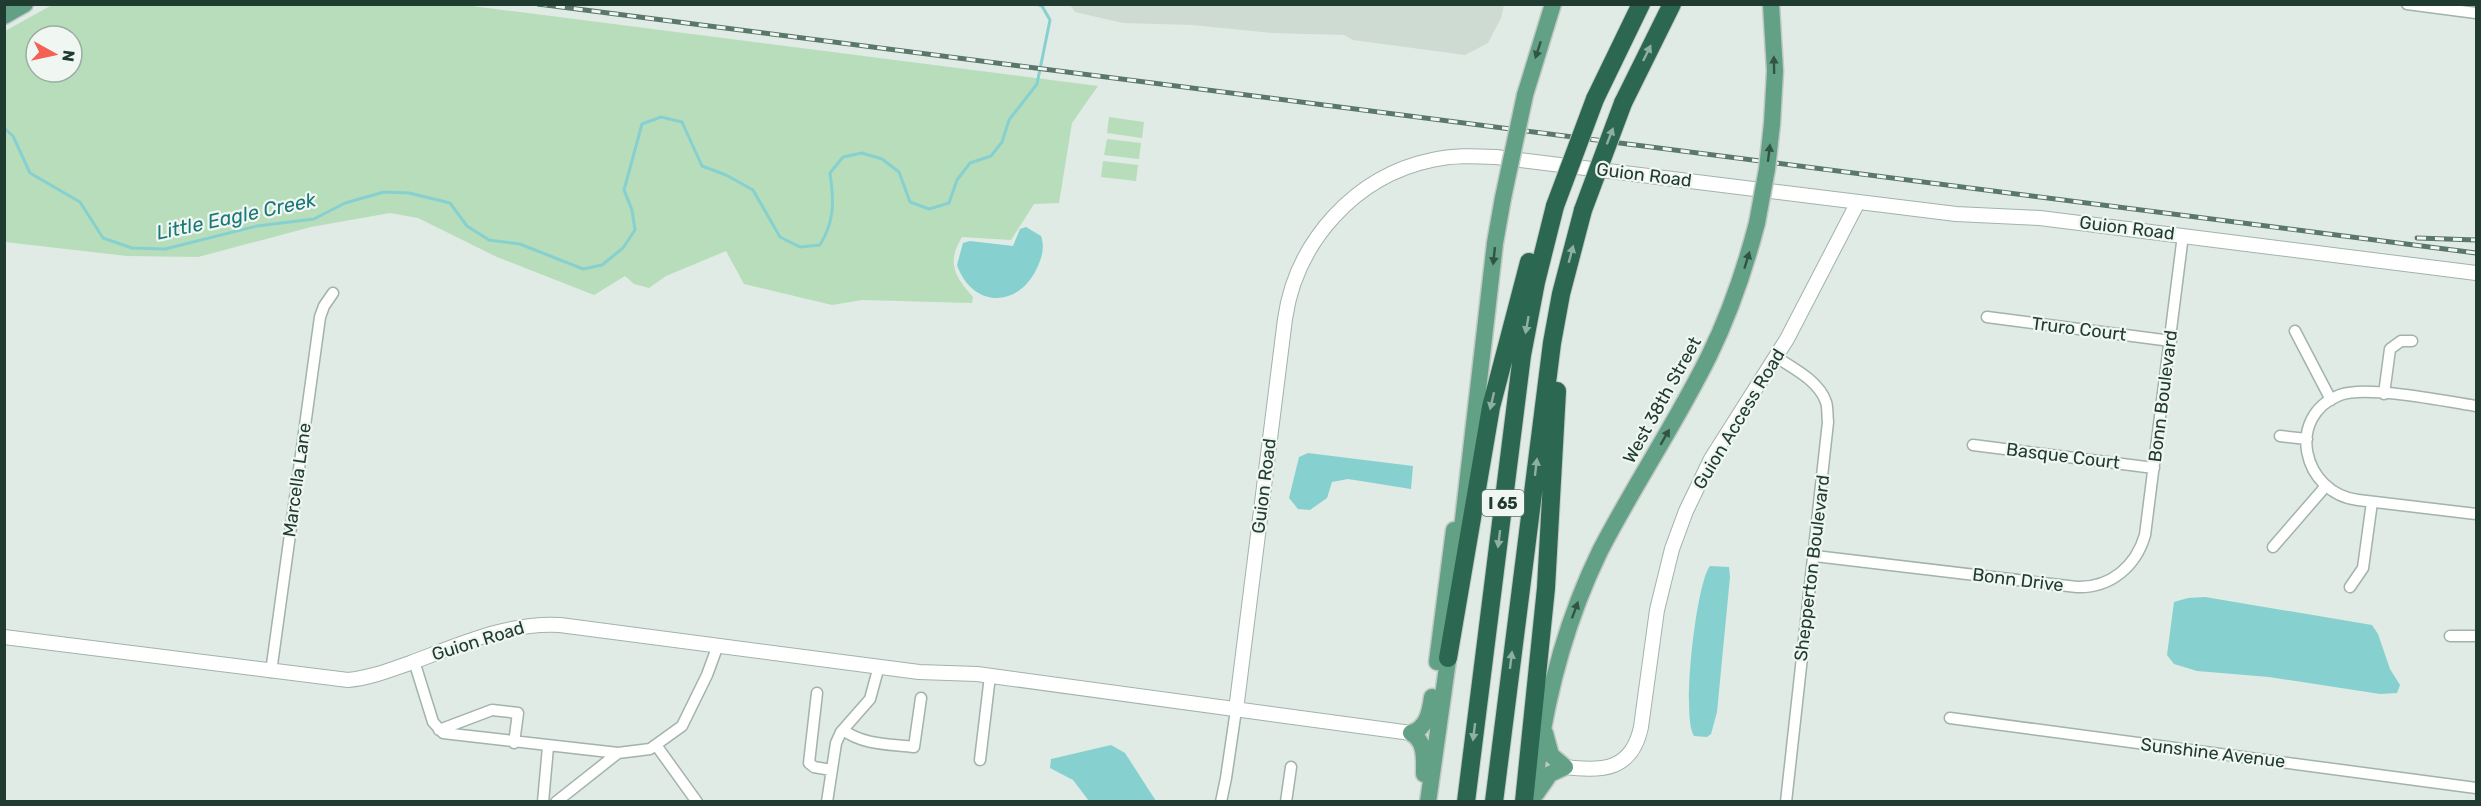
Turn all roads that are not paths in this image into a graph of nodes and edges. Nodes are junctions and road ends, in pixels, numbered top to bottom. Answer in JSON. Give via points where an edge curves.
{"nodes":[{"id":1,"x":25,"y":4,"type":"edge"},
{"id":2,"x":1553,"y":4,"type":"edge"},
{"id":3,"x":1641,"y":4,"type":"edge"},
{"id":4,"x":1672,"y":4,"type":"edge"},
{"id":5,"x":1771,"y":4,"type":"edge"},
{"id":6,"x":2407,"y":4,"type":"edge"},
{"id":7,"x":2476,"y":13,"type":"edge"},
{"id":8,"x":4,"y":16,"type":"edge"},
{"id":9,"x":1858,"y":202,"type":"junction"},
{"id":10,"x":1555,"y":206,"type":"junction"},
{"id":11,"x":2183,"y":236,"type":"junction"},
{"id":12,"x":2476,"y":273,"type":"edge"},
{"id":13,"x":333,"y":293,"type":"dead end"},
{"id":14,"x":1561,"y":294,"type":"junction"},
{"id":15,"x":1988,"y":316,"type":"dead end"},
{"id":16,"x":2295,"y":331,"type":"dead end"},
{"id":17,"x":2171,"y":341,"type":"junction"},
{"id":18,"x":2412,"y":341,"type":"dead end"},
{"id":19,"x":1776,"y":357,"type":"junction"},
{"id":20,"x":2384,"y":393,"type":"junction"},
{"id":21,"x":2331,"y":400,"type":"junction"},
{"id":22,"x":2476,"y":406,"type":"edge"},
{"id":23,"x":2280,"y":436,"type":"dead end"},
{"id":24,"x":2307,"y":439,"type":"junction"},
{"id":25,"x":1973,"y":445,"type":"dead end"},
{"id":26,"x":1470,"y":459,"type":"junction"},
{"id":27,"x":2154,"y":468,"type":"junction"},
{"id":28,"x":2325,"y":487,"type":"junction"},
{"id":29,"x":2372,"y":502,"type":"junction"},
{"id":30,"x":2476,"y":514,"type":"edge"},
{"id":31,"x":2272,"y":547,"type":"dead end"},
{"id":32,"x":2137,"y":555,"type":"joint"},
{"id":33,"x":1815,"y":556,"type":"junction"},
{"id":34,"x":2350,"y":587,"type":"dead end"},
{"id":35,"x":2450,"y":636,"type":"dead end"},
{"id":36,"x":2476,"y":636,"type":"edge"},
{"id":37,"x":4,"y":637,"type":"edge"},
{"id":38,"x":718,"y":645,"type":"junction"},
{"id":39,"x":1448,"y":658,"type":"junction"},
{"id":40,"x":414,"y":662,"type":"junction"},
{"id":41,"x":879,"y":666,"type":"junction"},
{"id":42,"x":271,"y":672,"type":"junction"},
{"id":43,"x":990,"y":676,"type":"junction"},
{"id":44,"x":817,"y":693,"type":"dead end"},
{"id":45,"x":921,"y":698,"type":"dead end"},
{"id":46,"x":1236,"y":710,"type":"junction"},
{"id":47,"x":1950,"y":718,"type":"dead end"},
{"id":48,"x":1543,"y":727,"type":"junction"},
{"id":49,"x":439,"y":730,"type":"junction"},
{"id":50,"x":843,"y":730,"type":"junction"},
{"id":51,"x":1411,"y":733,"type":"junction"},
{"id":52,"x":514,"y":743,"type":"junction"},
{"id":53,"x":656,"y":745,"type":"junction"},
{"id":54,"x":548,"y":747,"type":"junction"},
{"id":55,"x":618,"y":753,"type":"junction"},
{"id":56,"x":980,"y":760,"type":"dead end"},
{"id":57,"x":1291,"y":767,"type":"dead end"},
{"id":58,"x":1565,"y":767,"type":"junction"},
{"id":59,"x":831,"y":770,"type":"junction"},
{"id":60,"x":2476,"y":788,"type":"edge"},
{"id":61,"x":1530,"y":800,"type":"edge"},
{"id":62,"x":543,"y":801,"type":"edge"},
{"id":63,"x":556,"y":801,"type":"edge"},
{"id":64,"x":697,"y":801,"type":"edge"},
{"id":65,"x":827,"y":801,"type":"edge"},
{"id":66,"x":1221,"y":801,"type":"edge"},
{"id":67,"x":1286,"y":801,"type":"edge"},
{"id":68,"x":1426,"y":801,"type":"edge"},
{"id":69,"x":1466,"y":801,"type":"edge"},
{"id":70,"x":1494,"y":801,"type":"edge"},
{"id":71,"x":1786,"y":801,"type":"edge"}],
"edges":[{"from":1,"to":8,"type":"main road"},
{"from":2,"to":26,"type":"main road","one_way":true,"bridge":true,"via":[[1525,95],[1503,198]]},
{"from":3,"to":10,"type":"highway","number":"I 65","bridge":true,"via":[[1595,99]]},
{"from":14,"to":4,"type":"highway","number":"I 65","one_way":true,"bridge":true,"via":[[1583,210],[1623,103]]},
{"from":48,"to":5,"type":"main road","name":"West 38th Street","one_way":true,"bridge":true,"via":[[1562,650],[1586,582],[1697,379],[1744,270],[1765,184],[1772,124],[1775,71]]},
{"from":6,"to":7,"type":"street"},
{"from":9,"to":11,"type":"street","name":"Guion Road","via":[[1956,214],[2040,218]]},
{"from":9,"to":19,"type":"street","name":"Guion Access Road"},
{"from":9,"to":46,"type":"street","name":"Guion Road","via":[[1479,156],[1431,160],[1404,168],[1349,202],[1309,250],[1293,281],[1287,306]]},
{"from":10,"to":39,"type":"highway","one_way":true,"via":[[1529,262],[1493,398]]},
{"from":10,"to":69,"type":"highway","number":"I 65","one_way":true,"via":[[1522,355]]},
{"from":11,"to":12,"type":"street","name":"Guion Road"},
{"from":11,"to":17,"type":"street","name":"Bonn Boulevard"},
{"from":13,"to":42,"type":"street","name":"Marcella Lane","via":[[320,317]]},
{"from":14,"to":61,"type":"highway","via":[[1546,588]]},
{"from":70,"to":14,"type":"highway","number":"I 65","one_way":true},
{"from":15,"to":17,"type":"street","name":"Truro Court"},
{"from":16,"to":21,"type":"street"},
{"from":17,"to":27,"type":"street","name":"Bonn Boulevard"},
{"from":18,"to":20,"type":"street","via":[[2401,341],[2390,349]]},
{"from":19,"to":33,"type":"street","name":"Shepperton Boulevard","via":[[1801,373],[1826,401],[1828,422]]},
{"from":19,"to":58,"type":"street","name":"Guion Access Road","via":[[1712,459],[1675,540],[1657,610],[1635,746],[1609,768]]},
{"from":20,"to":21,"type":"street","via":[[2359,391]]},
{"from":20,"to":22,"type":"street"},
{"from":21,"to":24,"type":"street","via":[[2312,421]]},
{"from":23,"to":24,"type":"street"},
{"from":24,"to":28,"type":"street","via":[[2309,463]]},
{"from":25,"to":27,"type":"street","name":"Basque Court"},
{"from":26,"to":39,"type":"main road"},
{"from":26,"to":51,"type":"main road","via":[[1455,519],[1431,709],[1424,725]]},
{"from":27,"to":32,"type":"street","name":"Bonn Boulevard","via":[[2145,535]]},
{"from":28,"to":29,"type":"street","via":[[2343,497]]},
{"from":28,"to":31,"type":"street"},
{"from":29,"to":30,"type":"street"},
{"from":29,"to":34,"type":"street","via":[[2363,568]]},
{"from":32,"to":33,"type":"street","name":"Bonn Drive","via":[[2111,580],[2082,588]]},
{"from":33,"to":71,"type":"street","name":"Shepperton Boulevard"},
{"from":35,"to":36,"type":"street"},
{"from":37,"to":42,"type":"street","name":"Guion Road"},
{"from":38,"to":40,"type":"street","name":"Guion Road","via":[[536,624],[510,627]]},
{"from":38,"to":41,"type":"street","name":"Guion Road"},
{"from":38,"to":53,"type":"street","via":[[686,721]]},
{"from":39,"to":68,"type":"main road"},
{"from":40,"to":42,"type":"street","name":"Guion Road","via":[[348,680]]},
{"from":40,"to":49,"type":"street"},
{"from":41,"to":43,"type":"street","name":"Guion Road"},
{"from":41,"to":50,"type":"street","via":[[870,699]]},
{"from":43,"to":46,"type":"street","name":"Guion Road"},
{"from":43,"to":56,"type":"street"},
{"from":44,"to":59,"type":"street","via":[[809,763]]},
{"from":45,"to":50,"type":"street","via":[[914,747],[862,740]]},
{"from":46,"to":51,"type":"street","name":"Guion Road"},
{"from":46,"to":66,"type":"street"},
{"from":47,"to":60,"type":"street","name":"Sunshine Avenue"},
{"from":48,"to":58,"type":"main road","via":[[1549,752]]},
{"from":48,"to":61,"type":"main road","name":"West 38th Street"},
{"from":49,"to":52,"type":"street","via":[[448,735]]},
{"from":49,"to":52,"type":"street","via":[[492,710],[518,713]]},
{"from":50,"to":59,"type":"street"},
{"from":51,"to":68,"type":"main road","via":[[1423,746]]},
{"from":52,"to":54,"type":"street"},
{"from":53,"to":55,"type":"street","via":[[644,751]]},
{"from":53,"to":64,"type":"street"},
{"from":54,"to":55,"type":"street"},
{"from":54,"to":62,"type":"street"},
{"from":55,"to":63,"type":"street"},
{"from":57,"to":67,"type":"street"},
{"from":58,"to":61,"type":"main road","via":[[1547,777]]},
{"from":59,"to":65,"type":"street"}]}
